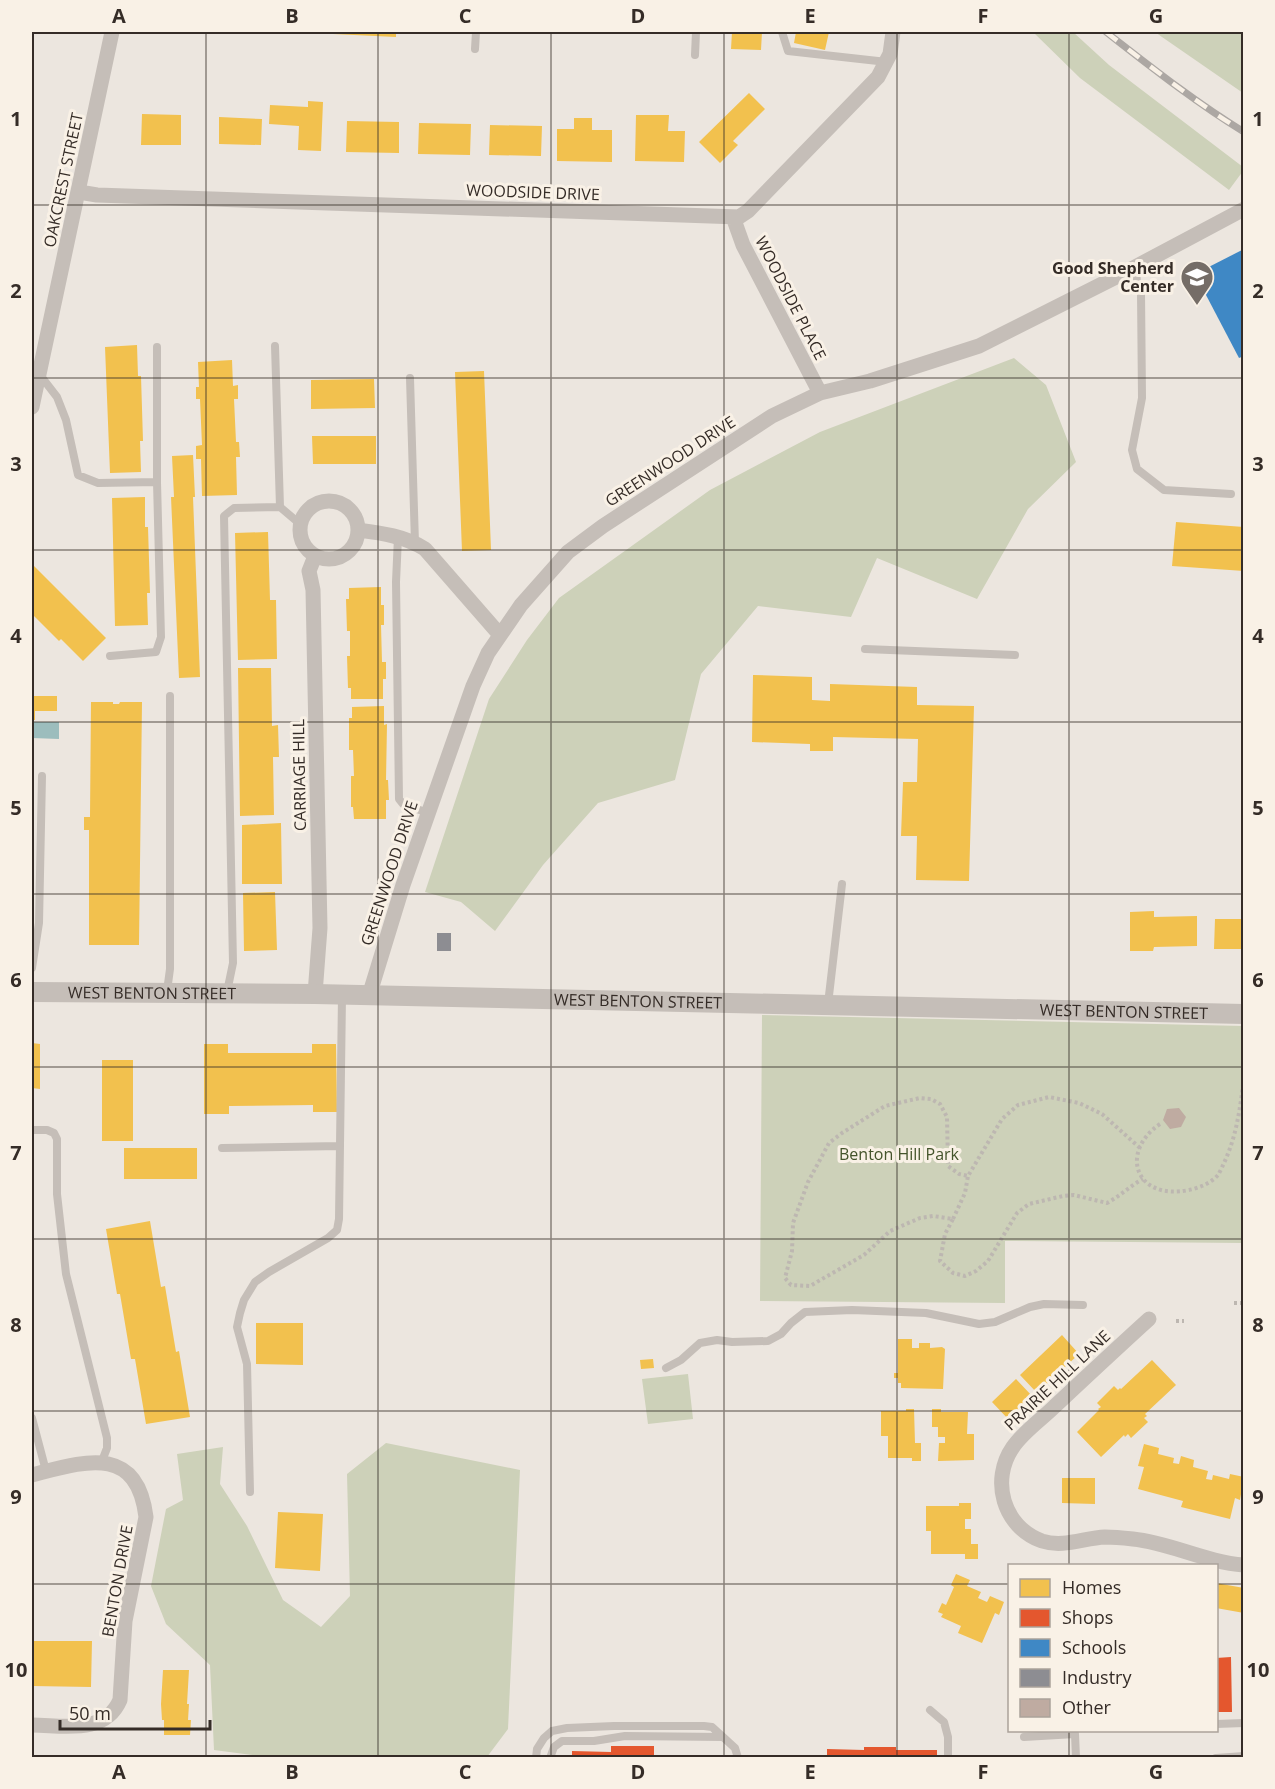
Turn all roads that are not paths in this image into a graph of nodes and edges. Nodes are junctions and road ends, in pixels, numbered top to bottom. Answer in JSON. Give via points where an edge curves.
{"nodes":[{"id":1,"x":112,"y":32,"type":"edge"},
{"id":2,"x":476,"y":32,"type":"edge"},
{"id":3,"x":696,"y":32,"type":"edge"},
{"id":4,"x":782,"y":32,"type":"edge"},
{"id":5,"x":892,"y":32,"type":"edge"},
{"id":6,"x":475,"y":49,"type":"dead end"},
{"id":7,"x":695,"y":55,"type":"dead end"},
{"id":8,"x":887,"y":62,"type":"junction"},
{"id":9,"x":79,"y":192,"type":"junction"},
{"id":10,"x":1244,"y":209,"type":"edge"},
{"id":11,"x":733,"y":217,"type":"junction"},
{"id":12,"x":1136,"y":267,"type":"junction"},
{"id":13,"x":274,"y":346,"type":"dead end"},
{"id":14,"x":157,"y":347,"type":"dead end"},
{"id":15,"x":39,"y":373,"type":"junction"},
{"id":16,"x":410,"y":378,"type":"dead end"},
{"id":17,"x":820,"y":393,"type":"junction"},
{"id":18,"x":32,"y":407,"type":"edge"},
{"id":19,"x":157,"y":482,"type":"junction"},
{"id":20,"x":1231,"y":494,"type":"dead end"},
{"id":21,"x":280,"y":507,"type":"junction"},
{"id":22,"x":300,"y":524,"type":"junction"},
{"id":23,"x":358,"y":530,"type":"junction"},
{"id":24,"x":398,"y":537,"type":"junction"},
{"id":25,"x":415,"y":543,"type":"junction"},
{"id":26,"x":315,"y":556,"type":"junction"},
{"id":27,"x":500,"y":635,"type":"junction"},
{"id":28,"x":865,"y":649,"type":"dead end"},
{"id":29,"x":1014,"y":655,"type":"dead end"},
{"id":30,"x":110,"y":656,"type":"dead end"},
{"id":31,"x":171,"y":696,"type":"dead end"},
{"id":32,"x":42,"y":776,"type":"dead end"},
{"id":33,"x":428,"y":813,"type":"junction"},
{"id":34,"x":842,"y":884,"type":"dead end"},
{"id":35,"x":32,"y":968,"type":"edge"},
{"id":36,"x":32,"y":992,"type":"edge"},
{"id":37,"x":167,"y":993,"type":"junction"},
{"id":38,"x":227,"y":994,"type":"junction"},
{"id":39,"x":315,"y":994,"type":"junction"},
{"id":40,"x":342,"y":995,"type":"junction"},
{"id":41,"x":369,"y":996,"type":"junction"},
{"id":42,"x":828,"y":1004,"type":"junction"},
{"id":43,"x":1244,"y":1014,"type":"edge"},
{"id":44,"x":32,"y":1130,"type":"edge"},
{"id":45,"x":340,"y":1146,"type":"junction"},
{"id":46,"x":222,"y":1148,"type":"dead end"},
{"id":47,"x":1083,"y":1305,"type":"dead end"},
{"id":48,"x":1149,"y":1319,"type":"dead end"},
{"id":49,"x":666,"y":1368,"type":"dead end"},
{"id":50,"x":32,"y":1418,"type":"edge"},
{"id":51,"x":102,"y":1461,"type":"junction"},
{"id":52,"x":39,"y":1473,"type":"edge"},
{"id":53,"x":250,"y":1492,"type":"dead end"},
{"id":54,"x":1244,"y":1565,"type":"edge"},
{"id":55,"x":930,"y":1710,"type":"dead end"},
{"id":56,"x":1244,"y":1723,"type":"edge"},
{"id":57,"x":1218,"y":1724,"type":"edge"},
{"id":58,"x":32,"y":1725,"type":"edge"},
{"id":59,"x":723,"y":1737,"type":"junction"},
{"id":60,"x":1024,"y":1737,"type":"dead end"},
{"id":61,"x":1244,"y":1756,"type":"edge"},
{"id":62,"x":948,"y":1757,"type":"edge"},
{"id":63,"x":536,"y":1758,"type":"edge"},
{"id":64,"x":550,"y":1758,"type":"edge"},
{"id":65,"x":738,"y":1758,"type":"edge"},
{"id":66,"x":1076,"y":1758,"type":"edge"},
{"id":67,"x":1216,"y":1758,"type":"edge"}],
"edges":[{"from":1,"to":9,"type":"street","name":"OAKCREST STREET"},
{"from":2,"to":6,"type":"lane"},
{"from":3,"to":7,"type":"lane"},
{"from":4,"to":8,"type":"lane","via":[[788,51]]},
{"from":5,"to":8,"type":"street"},
{"from":8,"to":11,"type":"street","via":[[878,77],[756,203],[739,217]]},
{"from":9,"to":11,"type":"street","name":"WOODSIDE DRIVE"},
{"from":9,"to":15,"type":"street","name":"OAKCREST STREET"},
{"from":10,"to":12,"type":"street","name":"GREENWOOD DRIVE"},
{"from":11,"to":17,"type":"street","name":"WOODSIDE PLACE","via":[[743,245]]},
{"from":12,"to":17,"type":"street","name":"GREENWOOD DRIVE","via":[[979,346]]},
{"from":12,"to":20,"type":"lane","via":[[1141,293],[1142,398],[1132,450],[1137,469],[1164,490]]},
{"from":13,"to":21,"type":"lane"},
{"from":14,"to":19,"type":"lane"},
{"from":15,"to":18,"type":"street","name":"OAKCREST STREET"},
{"from":15,"to":19,"type":"lane","via":[[57,397],[66,420],[78,475],[98,483]]},
{"from":16,"to":25,"type":"lane"},
{"from":17,"to":27,"type":"street","name":"GREENWOOD DRIVE","via":[[772,416],[568,552]]},
{"from":19,"to":30,"type":"lane","via":[[161,637],[156,652]]},
{"from":21,"to":22,"type":"lane"},
{"from":21,"to":38,"type":"lane","via":[[234,508],[225,516],[234,963]]},
{"from":22,"to":23,"type":"street","via":[[309,508],[329,501],[347,507]]},
{"from":22,"to":26,"type":"street","via":[[301,541]]},
{"from":23,"to":24,"type":"street"},
{"from":23,"to":26,"type":"street","via":[[356,542],[343,556],[326,560]]},
{"from":24,"to":25,"type":"street"},
{"from":24,"to":33,"type":"lane","via":[[399,798],[403,804]]},
{"from":25,"to":27,"type":"street"},
{"from":26,"to":39,"type":"street","name":"CARRIAGE HILL","via":[[309,572],[313,590],[320,928]]},
{"from":27,"to":33,"type":"street","name":"GREENWOOD DRIVE","via":[[473,687]]},
{"from":28,"to":29,"type":"lane"},
{"from":31,"to":37,"type":"lane"},
{"from":32,"to":35,"type":"lane","via":[[39,923]]},
{"from":33,"to":41,"type":"street","name":"GREENWOOD DRIVE"},
{"from":34,"to":42,"type":"lane"},
{"from":36,"to":37,"type":"street","name":"WEST BENTON STREET"},
{"from":37,"to":38,"type":"street","name":"WEST BENTON STREET"},
{"from":38,"to":39,"type":"street","name":"WEST BENTON STREET"},
{"from":39,"to":40,"type":"street","name":"WEST BENTON STREET"},
{"from":40,"to":41,"type":"street","name":"WEST BENTON STREET"},
{"from":40,"to":45,"type":"lane"},
{"from":41,"to":42,"type":"street","name":"WEST BENTON STREET"},
{"from":42,"to":43,"type":"street","name":"WEST BENTON STREET"},
{"from":44,"to":51,"type":"lane","via":[[47,1130],[57,1139],[57,1194],[66,1274],[107,1438]]},
{"from":45,"to":46,"type":"lane"},
{"from":45,"to":53,"type":"lane","via":[[337,1230],[255,1282],[240,1313],[237,1327],[246,1364]]},
{"from":47,"to":49,"type":"lane","via":[[1044,1304],[995,1322],[978,1324],[926,1313],[806,1312],[768,1341],[700,1343]]},
{"from":48,"to":54,"type":"street","name":"PRAIRIE HILL LANE","via":[[1013,1446],[1001,1476],[1006,1508],[1029,1535],[1044,1541],[1061,1544],[1106,1537],[1135,1539]]},
{"from":50,"to":52,"type":"lane"},
{"from":51,"to":52,"type":"street"},
{"from":51,"to":58,"type":"street","name":"BENTON DRIVE","via":[[127,1474],[137,1485],[146,1517],[125,1621],[120,1700],[108,1718],[93,1725]]},
{"from":55,"to":62,"type":"lane","via":[[945,1722]]},
{"from":56,"to":57,"type":"lane"},
{"from":59,"to":63,"type":"lane","via":[[704,1726],[567,1728],[552,1731],[544,1738]]},
{"from":59,"to":64,"type":"lane","via":[[562,1741],[554,1747]]},
{"from":59,"to":65,"type":"lane","via":[[735,1748]]},
{"from":60,"to":66,"type":"lane","via":[[1075,1734]]},
{"from":61,"to":67,"type":"lane"}]}
